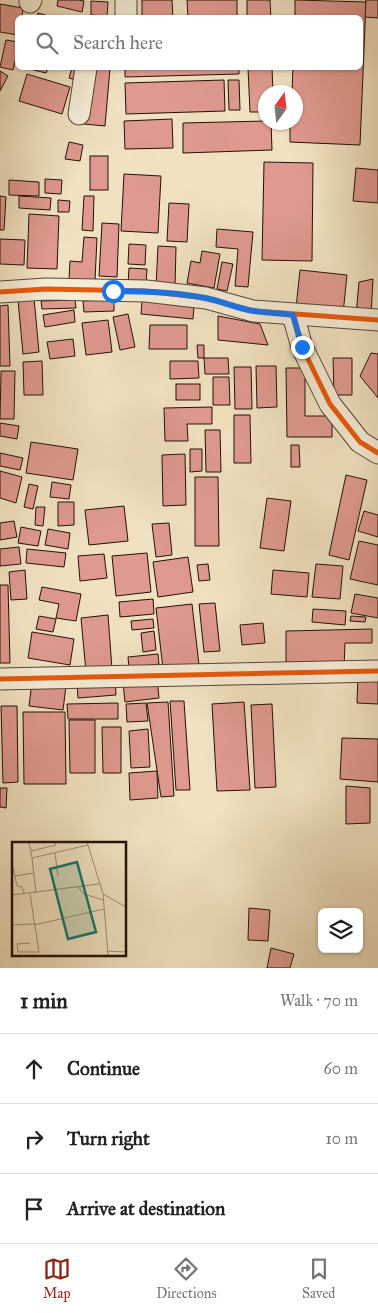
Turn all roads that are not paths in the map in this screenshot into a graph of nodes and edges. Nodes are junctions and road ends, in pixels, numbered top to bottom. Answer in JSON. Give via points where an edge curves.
{"nodes":[{"id":1,"x":126,"y":0,"type":"edge"},
{"id":2,"x":126,"y":15,"type":"edge"},
{"id":3,"x":86,"y":70,"type":"edge"},
{"id":4,"x":79,"y":114,"type":"dead end"},
{"id":5,"x":0,"y":292,"type":"edge"},
{"id":6,"x":293,"y":315,"type":"junction"},
{"id":7,"x":378,"y":320,"type":"edge"},
{"id":8,"x":378,"y":453,"type":"edge"},
{"id":9,"x":378,"y":671,"type":"edge"},
{"id":10,"x":0,"y":679,"type":"edge"}],
"edges":[{"from":1,"to":2,"type":"street"},
{"from":3,"to":4,"type":"street"},
{"from":5,"to":6,"type":"street","via":[[46,289],[146,291],[206,298],[253,311]]},
{"from":6,"to":7,"type":"street"},
{"from":6,"to":8,"type":"street","via":[[302,347],[330,404],[360,442]]},
{"from":9,"to":10,"type":"street"}]}
